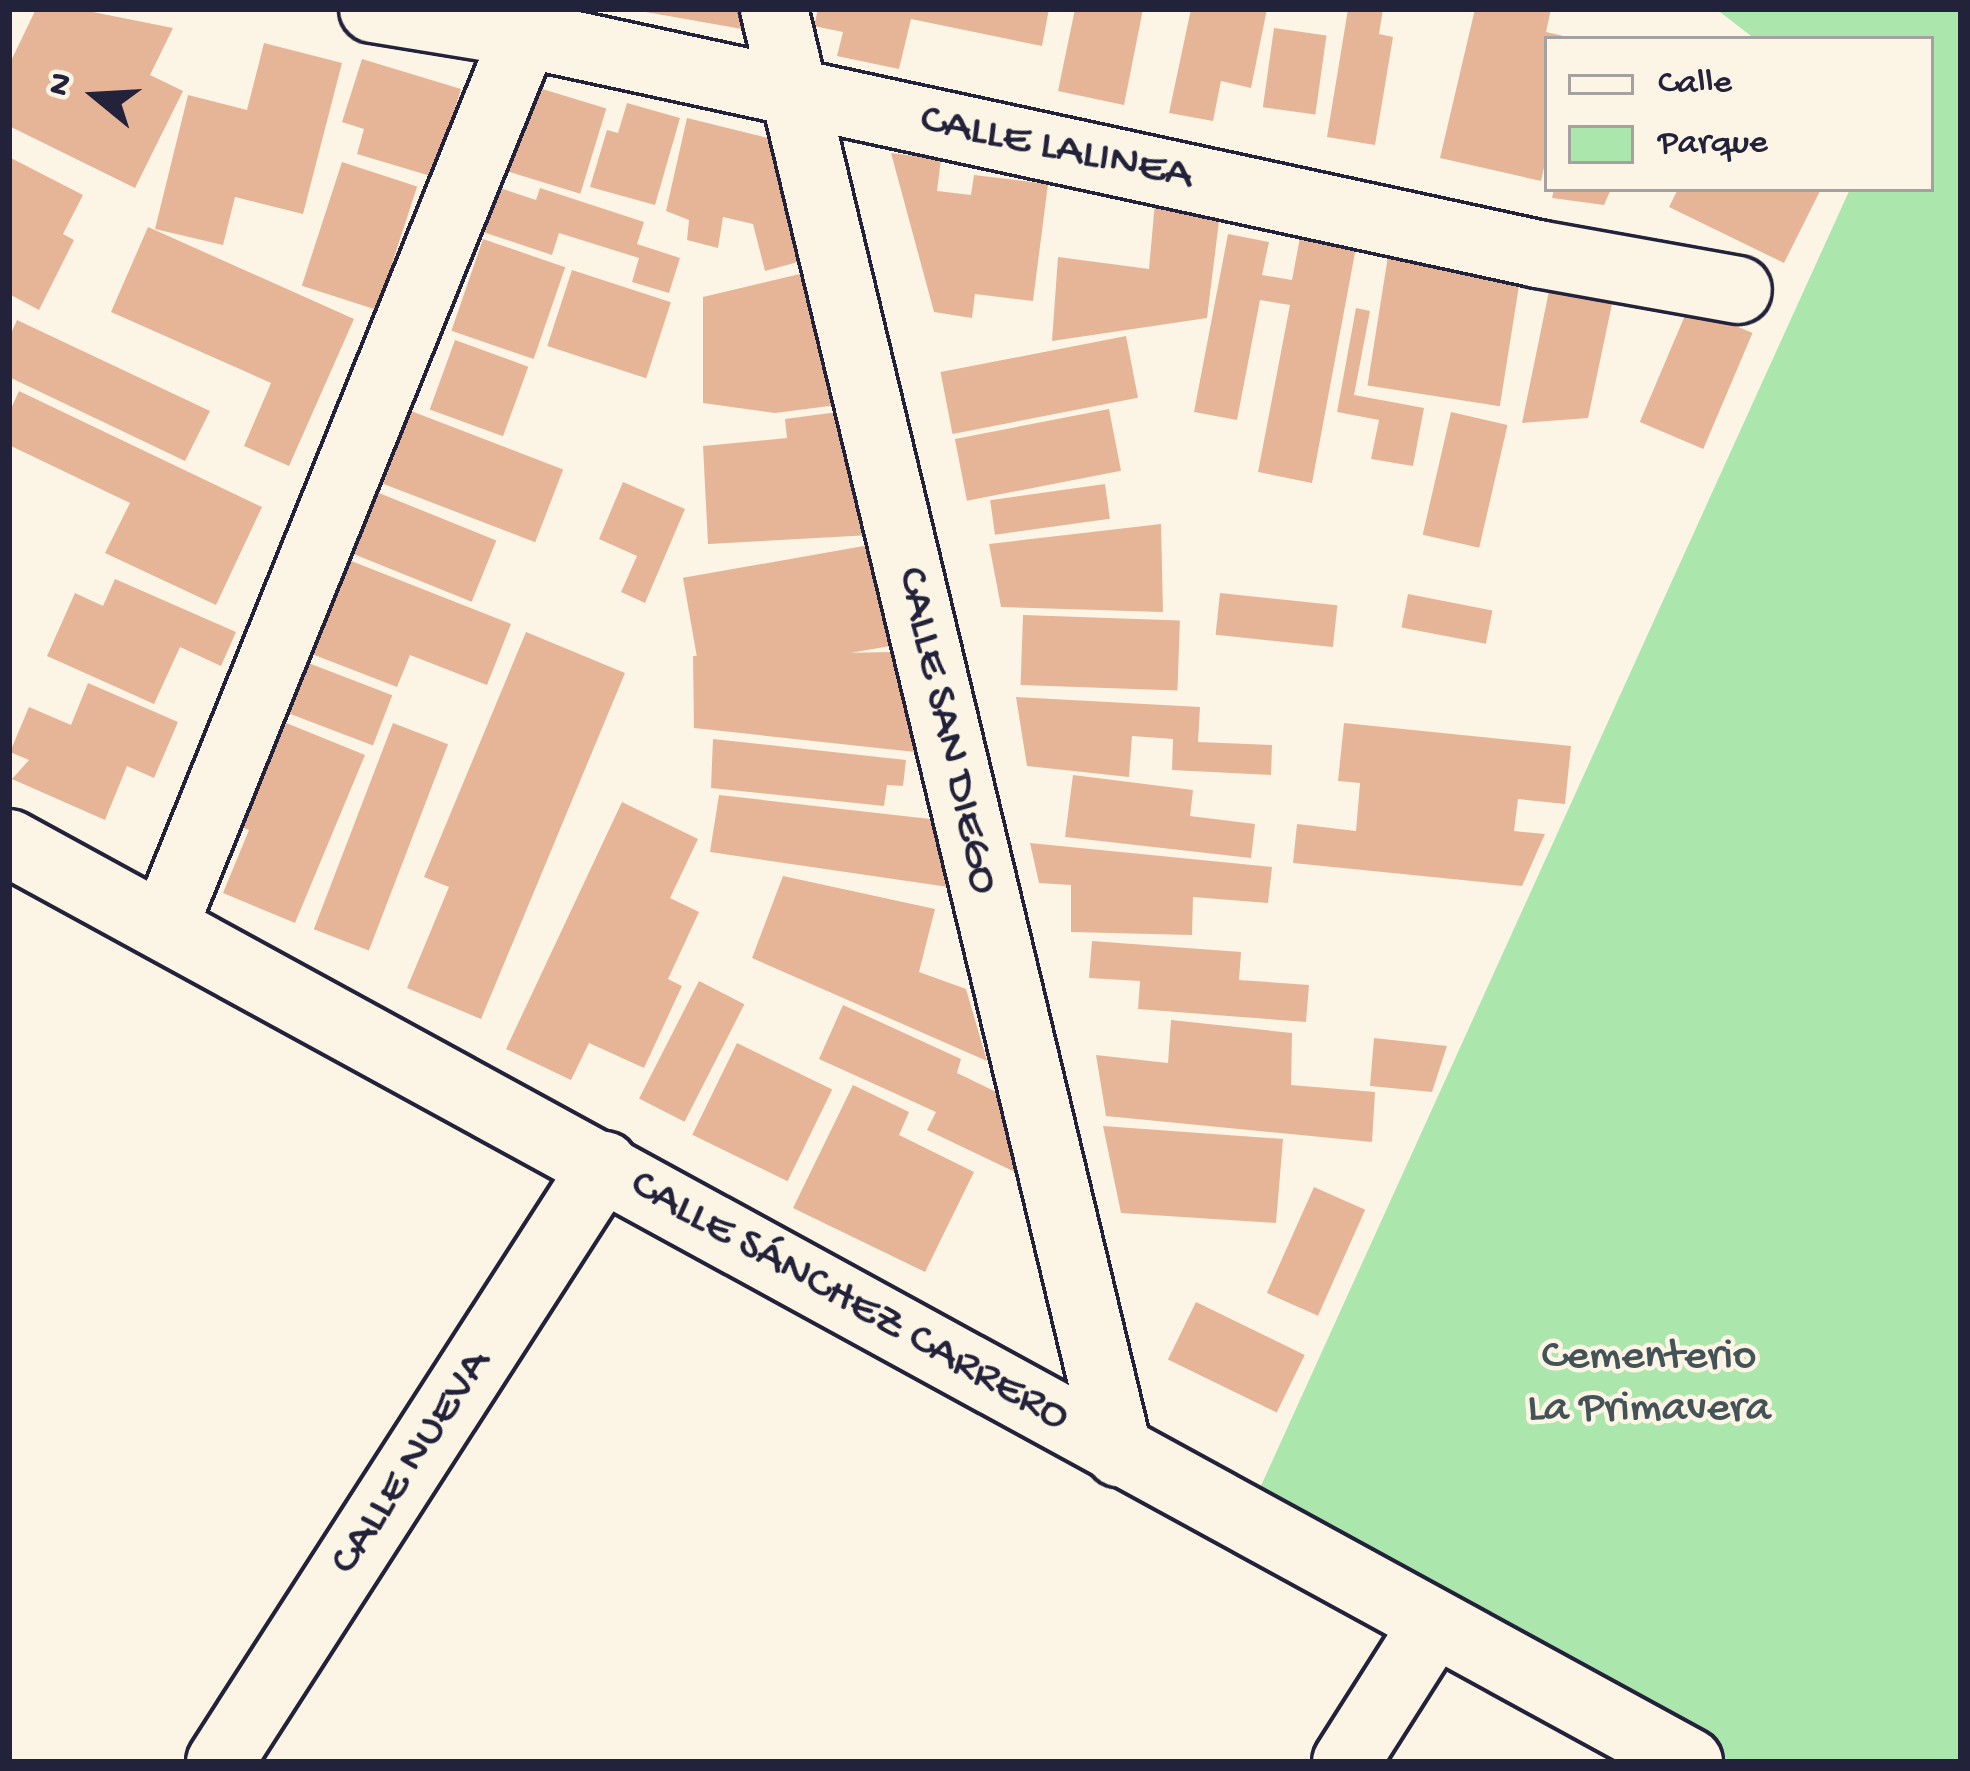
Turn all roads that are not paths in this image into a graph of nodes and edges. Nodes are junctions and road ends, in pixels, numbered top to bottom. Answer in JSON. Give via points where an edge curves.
{"nodes":[{"id":1,"x":373,"y":9,"type":"edge"},
{"id":2,"x":774,"y":9,"type":"edge"},
{"id":3,"x":530,"y":21,"type":"edge"},
{"id":4,"x":793,"y":89,"type":"junction"},
{"id":5,"x":1738,"y":290,"type":"dead end"},
{"id":6,"x":9,"y":843,"type":"edge"},
{"id":7,"x":165,"y":924,"type":"junction"},
{"id":8,"x":604,"y":1165,"type":"junction"},
{"id":9,"x":1119,"y":1453,"type":"junction"},
{"id":10,"x":1433,"y":1625,"type":"junction"},
{"id":11,"x":220,"y":1762,"type":"edge"},
{"id":12,"x":1346,"y":1762,"type":"edge"},
{"id":13,"x":1689,"y":1762,"type":"edge"}],
"edges":[{"from":1,"to":3,"type":"street","name":"CALLE LALINEA"},
{"from":2,"to":4,"type":"street","name":"CALLE SAN DIEGO"},
{"from":3,"to":4,"type":"street","name":"CALLE LALINEA"},
{"from":3,"to":7,"type":"street"},
{"from":4,"to":5,"type":"street","name":"CALLE LALINEA","via":[[1515,249]]},
{"from":4,"to":9,"type":"street","name":"CALLE SAN DIEGO"},
{"from":6,"to":7,"type":"street","name":"CALLE SÁNCHEZ CARRERO"},
{"from":7,"to":8,"type":"street","name":"CALLE SÁNCHEZ CARRERO"},
{"from":8,"to":9,"type":"street","name":"CALLE SÁNCHEZ CARRERO"},
{"from":8,"to":11,"type":"street","name":"CALLE NUEVA"},
{"from":9,"to":10,"type":"street","name":"CALLE SÁNCHEZ CARRERO"},
{"from":10,"to":12,"type":"street"},
{"from":10,"to":13,"type":"street","name":"CALLE SÁNCHEZ CARRERO"}]}
